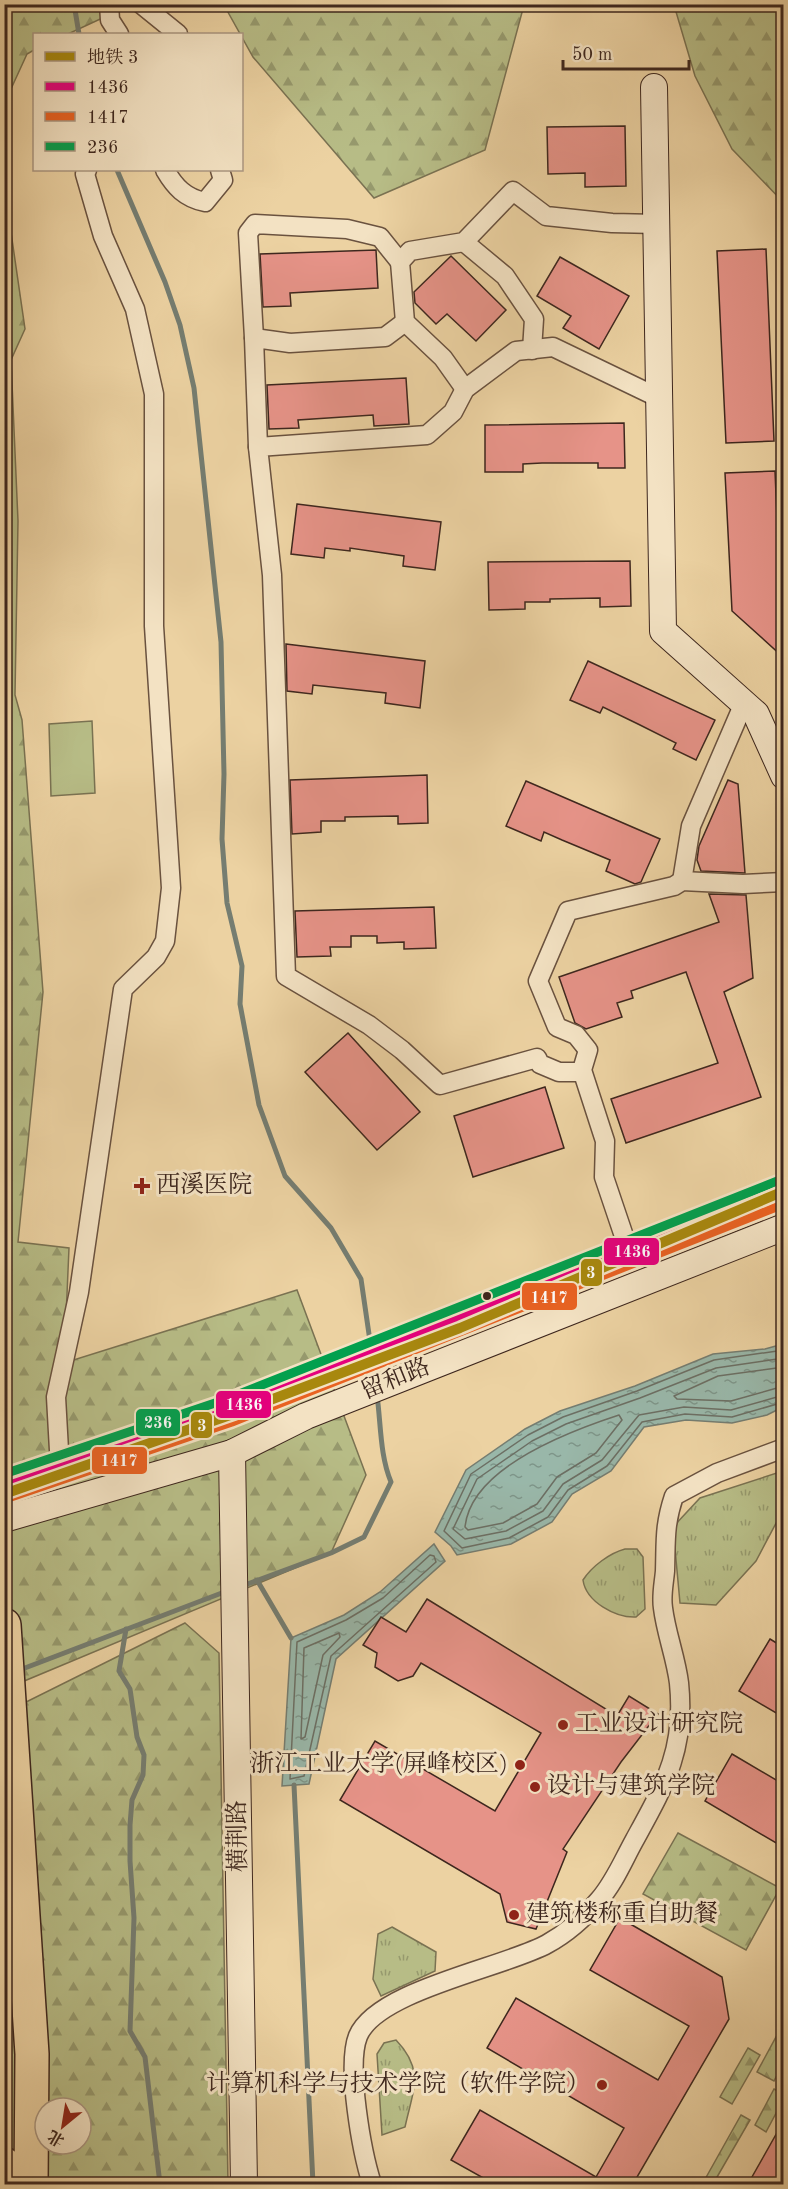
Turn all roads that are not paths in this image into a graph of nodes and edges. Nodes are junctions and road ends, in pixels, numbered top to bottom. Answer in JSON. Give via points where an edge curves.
{"nodes":[{"id":1,"x":109,"y":4,"type":"edge"},
{"id":2,"x":141,"y":4,"type":"edge"},
{"id":3,"x":118,"y":33,"type":"edge"},
{"id":4,"x":177,"y":33,"type":"edge"},
{"id":5,"x":654,"y":87,"type":"dead end"},
{"id":6,"x":86,"y":171,"type":"edge"},
{"id":7,"x":166,"y":171,"type":"edge"},
{"id":8,"x":220,"y":171,"type":"edge"},
{"id":9,"x":657,"y":224,"type":"junction"},
{"id":10,"x":464,"y":242,"type":"junction"},
{"id":11,"x":400,"y":262,"type":"junction"},
{"id":12,"x":405,"y":322,"type":"junction"},
{"id":13,"x":254,"y":338,"type":"junction"},
{"id":14,"x":532,"y":350,"type":"junction"},
{"id":15,"x":465,"y":389,"type":"junction"},
{"id":16,"x":659,"y":398,"type":"junction"},
{"id":17,"x":258,"y":447,"type":"junction"},
{"id":18,"x":744,"y":702,"type":"junction"},
{"id":19,"x":783,"y":776,"type":"edge"},
{"id":20,"x":682,"y":881,"type":"junction"},
{"id":21,"x":783,"y":882,"type":"edge"},
{"id":22,"x":582,"y":1072,"type":"junction"},
{"id":23,"x":783,"y":1191,"type":"edge"},
{"id":24,"x":783,"y":1227,"type":"edge"},
{"id":25,"x":629,"y":1251,"type":"junction"},
{"id":26,"x":783,"y":1448,"type":"edge"},
{"id":27,"x":232,"y":1452,"type":"junction"},
{"id":28,"x":60,"y":1468,"type":"junction"},
{"id":29,"x":4,"y":1487,"type":"edge"},
{"id":30,"x":4,"y":1519,"type":"edge"},
{"id":31,"x":4,"y":1625,"type":"edge"},
{"id":32,"x":4,"y":2164,"type":"edge"},
{"id":33,"x":5,"y":2184,"type":"edge"},
{"id":34,"x":31,"y":2184,"type":"edge"},
{"id":35,"x":244,"y":2184,"type":"edge"},
{"id":36,"x":372,"y":2184,"type":"edge"}],
"edges":[{"from":1,"to":3,"type":"street","via":[[110,20]]},
{"from":2,"to":4,"type":"street"},
{"from":5,"to":9,"type":"main road"},
{"from":6,"to":28,"type":"street","via":[[103,236],[135,309],[154,394],[154,626],[171,888],[165,941],[156,957],[123,989],[79,1292],[56,1396]]},
{"from":7,"to":8,"type":"street","via":[[172,183],[190,199],[205,202],[223,180]]},
{"from":9,"to":10,"type":"street","via":[[546,216],[513,191]]},
{"from":9,"to":16,"type":"main road"},
{"from":10,"to":11,"type":"street","via":[[410,251]]},
{"from":10,"to":14,"type":"street","via":[[506,276],[534,319]]},
{"from":11,"to":12,"type":"street"},
{"from":11,"to":13,"type":"street","via":[[380,237],[347,229],[255,224],[248,233]]},
{"from":12,"to":13,"type":"street","via":[[385,337],[290,343]]},
{"from":12,"to":15,"type":"street","via":[[443,358]]},
{"from":13,"to":17,"type":"street"},
{"from":14,"to":15,"type":"street","via":[[516,351]]},
{"from":14,"to":16,"type":"street","via":[[553,347]]},
{"from":15,"to":17,"type":"street","via":[[453,412],[428,435]]},
{"from":16,"to":18,"type":"main road","via":[[663,632]]},
{"from":17,"to":22,"type":"street","via":[[272,575],[286,976],[369,1025],[440,1085],[537,1058],[540,1064],[559,1072]]},
{"from":18,"to":19,"type":"main road","via":[[756,714]]},
{"from":18,"to":20,"type":"street","via":[[691,826]]},
{"from":20,"to":21,"type":"street"},
{"from":20,"to":22,"type":"street","via":[[568,911],[538,981],[556,1027],[576,1035],[588,1050]]},
{"from":22,"to":25,"type":"street","via":[[605,1141],[604,1177]]},
{"from":23,"to":25,"type":"main road","name":"留和路"},
{"from":24,"to":27,"type":"main road","name":"留和路","via":[[306,1416]]},
{"from":25,"to":28,"type":"main road","name":"留和路","via":[[228,1411]]},
{"from":26,"to":36,"type":"street","via":[[717,1473],[674,1496],[665,1525],[662,1605],[679,1682],[678,1738],[663,1787],[610,1886],[580,1919],[548,1944],[414,1994],[386,2010],[358,2036],[358,2120]]},
{"from":27,"to":30,"type":"main road","name":"留和路"},
{"from":27,"to":35,"type":"main road","name":"横荆路"},
{"from":28,"to":29,"type":"main road","name":"留和路"},
{"from":31,"to":34,"type":"highway","via":[[32,2054]]},
{"from":32,"to":33,"type":"highway"}]}
